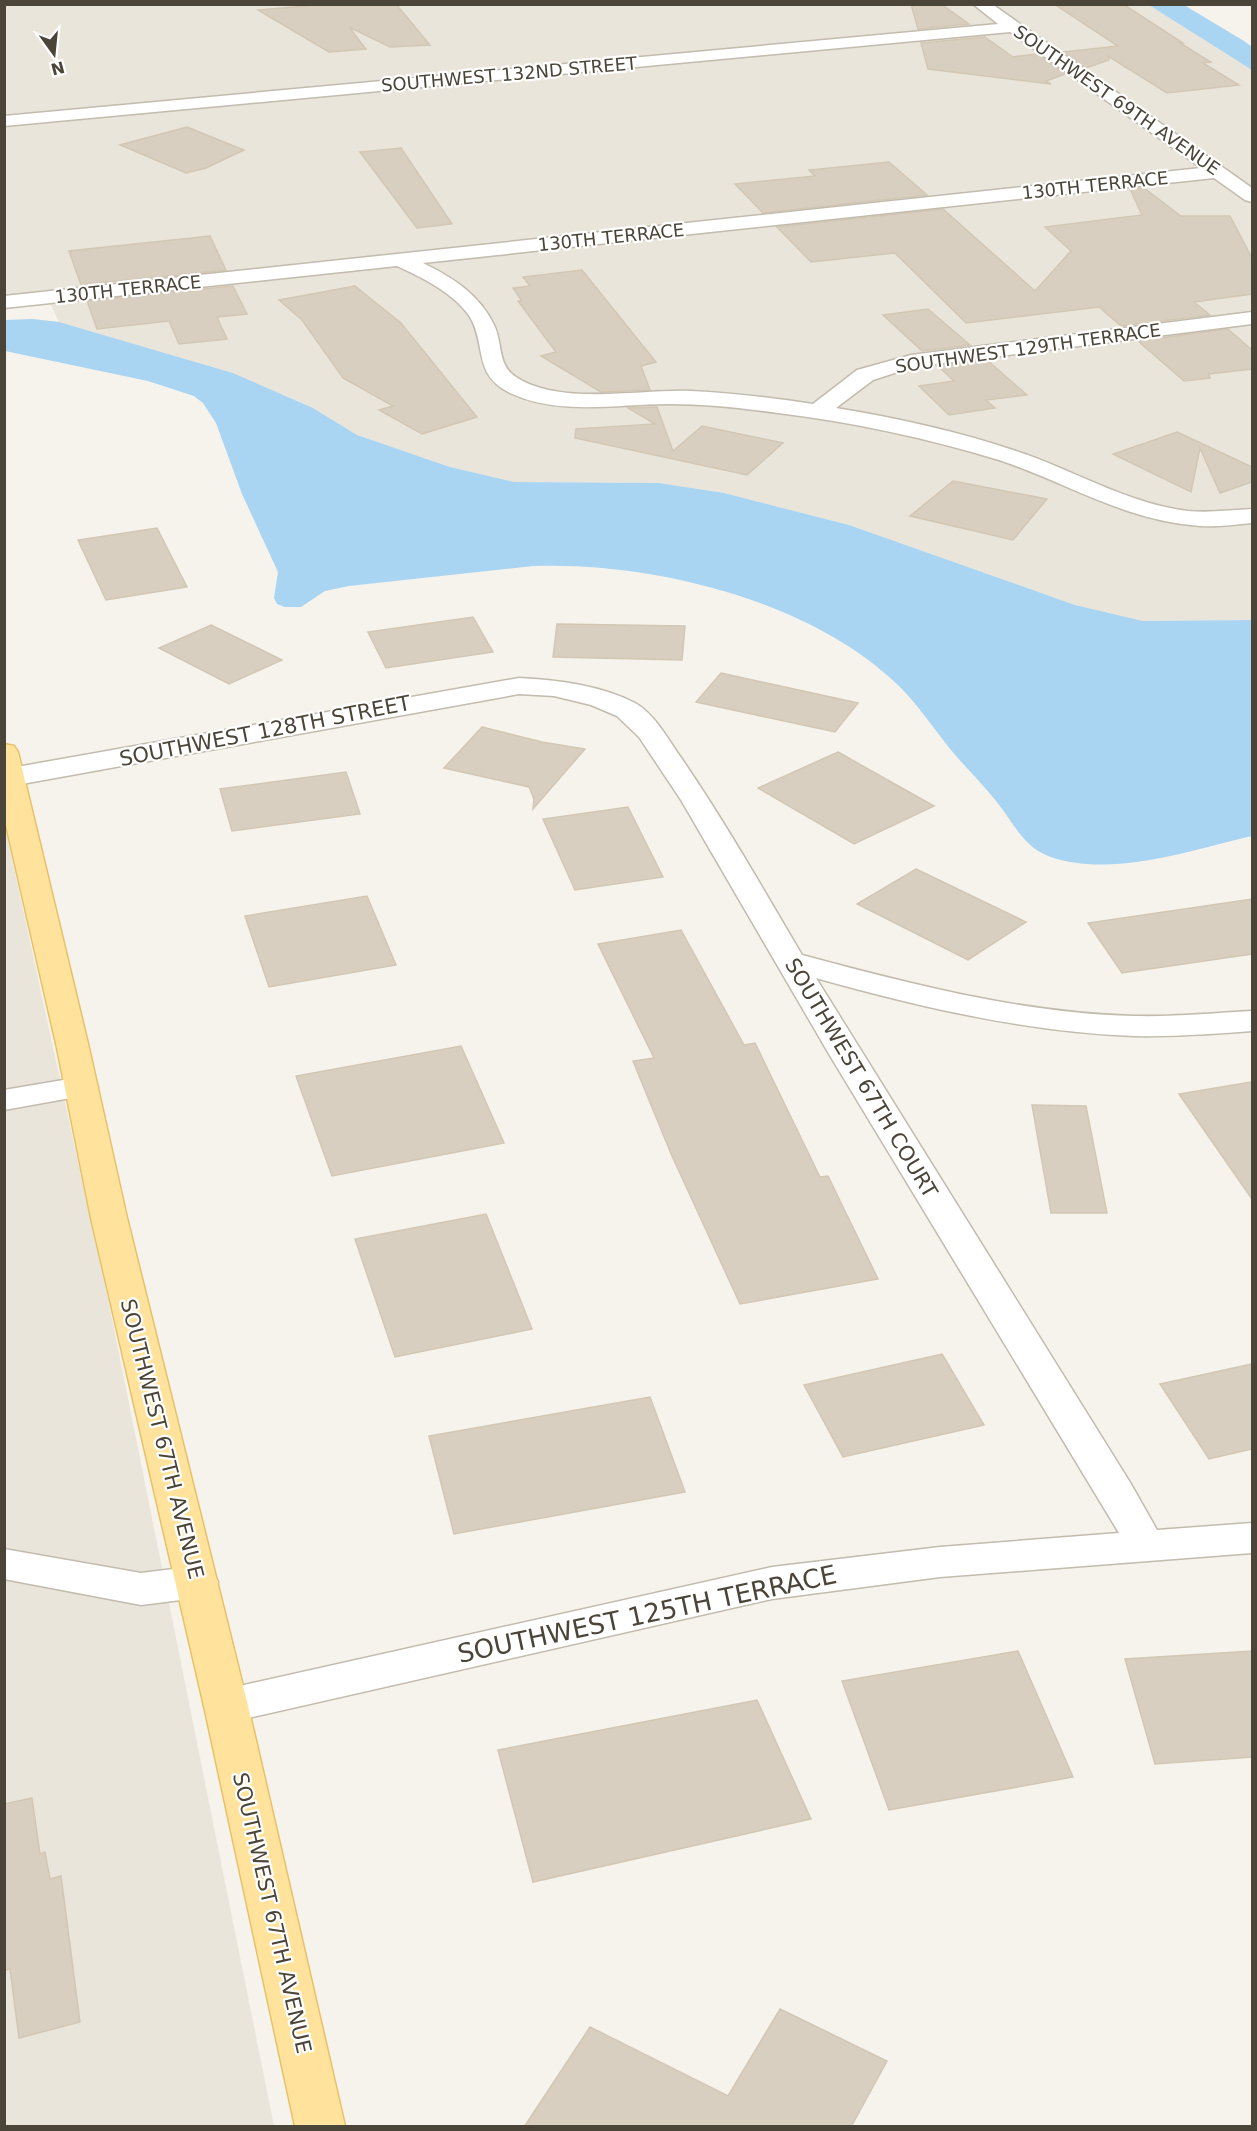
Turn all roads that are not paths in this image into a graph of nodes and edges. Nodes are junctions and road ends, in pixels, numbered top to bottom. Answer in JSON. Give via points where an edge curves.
{"nodes":[{"id":1,"x":981,"y":4,"type":"edge"},
{"id":2,"x":1014,"y":27,"type":"junction"},
{"id":3,"x":4,"y":121,"type":"edge"},
{"id":4,"x":1218,"y":172,"type":"junction"},
{"id":5,"x":1252,"y":196,"type":"edge"},
{"id":6,"x":401,"y":260,"type":"junction"},
{"id":7,"x":4,"y":302,"type":"edge"},
{"id":8,"x":1252,"y":318,"type":"edge"},
{"id":9,"x":817,"y":412,"type":"junction"},
{"id":10,"x":1252,"y":516,"type":"edge"},
{"id":11,"x":519,"y":686,"type":"joint"},
{"id":12,"x":8,"y":765,"type":"edge"},
{"id":13,"x":790,"y":961,"type":"junction"},
{"id":14,"x":1252,"y":1021,"type":"edge"},
{"id":15,"x":81,"y":1087,"type":"junction"},
{"id":16,"x":4,"y":1100,"type":"edge"},
{"id":17,"x":1252,"y":1538,"type":"edge"},
{"id":18,"x":1146,"y":1546,"type":"junction"},
{"id":19,"x":4,"y":1564,"type":"edge"},
{"id":20,"x":197,"y":1582,"type":"junction"},
{"id":21,"x":226,"y":1706,"type":"junction"},
{"id":22,"x":320,"y":2127,"type":"edge"}],
"edges":[{"from":1,"to":2,"type":"street","name":"SOUTHWEST 69TH AVENUE"},
{"from":2,"to":3,"type":"street","name":"SOUTHWEST 132ND STREET"},
{"from":2,"to":4,"type":"street","name":"SOUTHWEST 69TH AVENUE"},
{"from":4,"to":5,"type":"street","name":"SOUTHWEST 69TH AVENUE"},
{"from":4,"to":6,"type":"street","name":"130TH TERRACE"},
{"from":6,"to":7,"type":"street","name":"130TH TERRACE"},
{"from":6,"to":9,"type":"street","via":[[435,278],[471,305],[484,323],[491,364],[518,388],[566,398],[697,398]]},
{"from":8,"to":9,"type":"street","name":"SOUTHWEST 129TH TERRACE","via":[[911,361],[865,375]]},
{"from":9,"to":10,"type":"street","via":[[972,445],[1143,506],[1197,518]]},
{"from":11,"to":12,"type":"street","name":"SOUTHWEST 128TH STREET"},
{"from":11,"to":13,"type":"street","name":"SOUTHWEST 67TH COURT","via":[[570,691],[614,705],[636,717],[695,800]]},
{"from":12,"to":15,"type":"main road","name":"SOUTHWEST 67TH AVENUE"},
{"from":13,"to":14,"type":"street","via":[[923,997],[1041,1019],[1154,1027]]},
{"from":13,"to":18,"type":"street","name":"SOUTHWEST 67TH COURT"},
{"from":15,"to":16,"type":"street"},
{"from":15,"to":20,"type":"main road","name":"SOUTHWEST 67TH AVENUE"},
{"from":17,"to":18,"type":"street","name":"SOUTHWEST 125TH TERRACE"},
{"from":18,"to":21,"type":"street","name":"SOUTHWEST 125TH TERRACE","via":[[940,1562],[772,1583]]},
{"from":19,"to":20,"type":"street","via":[[141,1589]]},
{"from":20,"to":21,"type":"main road","name":"SOUTHWEST 67TH AVENUE"},
{"from":21,"to":22,"type":"main road","name":"SOUTHWEST 67TH AVENUE"}]}
